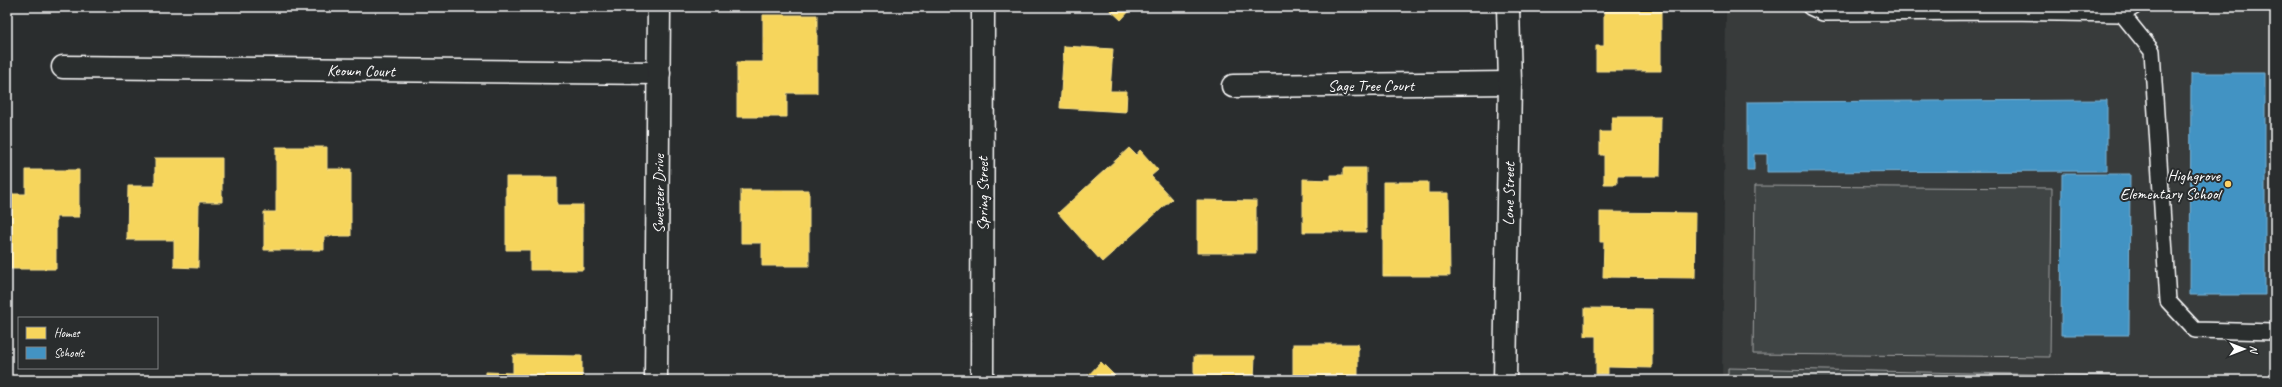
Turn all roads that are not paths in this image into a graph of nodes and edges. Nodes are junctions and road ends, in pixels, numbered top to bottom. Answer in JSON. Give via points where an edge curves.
{"nodes":[{"id":1,"x":659,"y":7,"type":"edge"},
{"id":2,"x":983,"y":7,"type":"edge"},
{"id":3,"x":1508,"y":7,"type":"edge"},
{"id":4,"x":1810,"y":7,"type":"edge"},
{"id":5,"x":2128,"y":11,"type":"edge"},
{"id":6,"x":63,"y":66,"type":"dead end"},
{"id":7,"x":658,"y":73,"type":"junction"},
{"id":8,"x":1510,"y":84,"type":"junction"},
{"id":9,"x":1233,"y":86,"type":"dead end"},
{"id":10,"x":2275,"y":332,"type":"edge"},
{"id":11,"x":656,"y":380,"type":"edge"},
{"id":12,"x":982,"y":380,"type":"edge"},
{"id":13,"x":1505,"y":380,"type":"edge"}],
"edges":[{"from":1,"to":7,"type":"street","name":"Sweetzer Drive"},
{"from":2,"to":12,"type":"street","name":"Spring Street"},
{"from":3,"to":8,"type":"street","name":"Lone Street"},
{"from":4,"to":5,"type":"lane","via":[[1823,13]]},
{"from":5,"to":10,"type":"lane","via":[[2152,51],[2168,301],[2195,330]]},
{"from":6,"to":7,"type":"street","name":"Keown Court"},
{"from":7,"to":11,"type":"street","name":"Sweetzer Drive"},
{"from":8,"to":9,"type":"street","name":"Sage Tree Court"},
{"from":8,"to":13,"type":"street","name":"Lone Street"}]}
